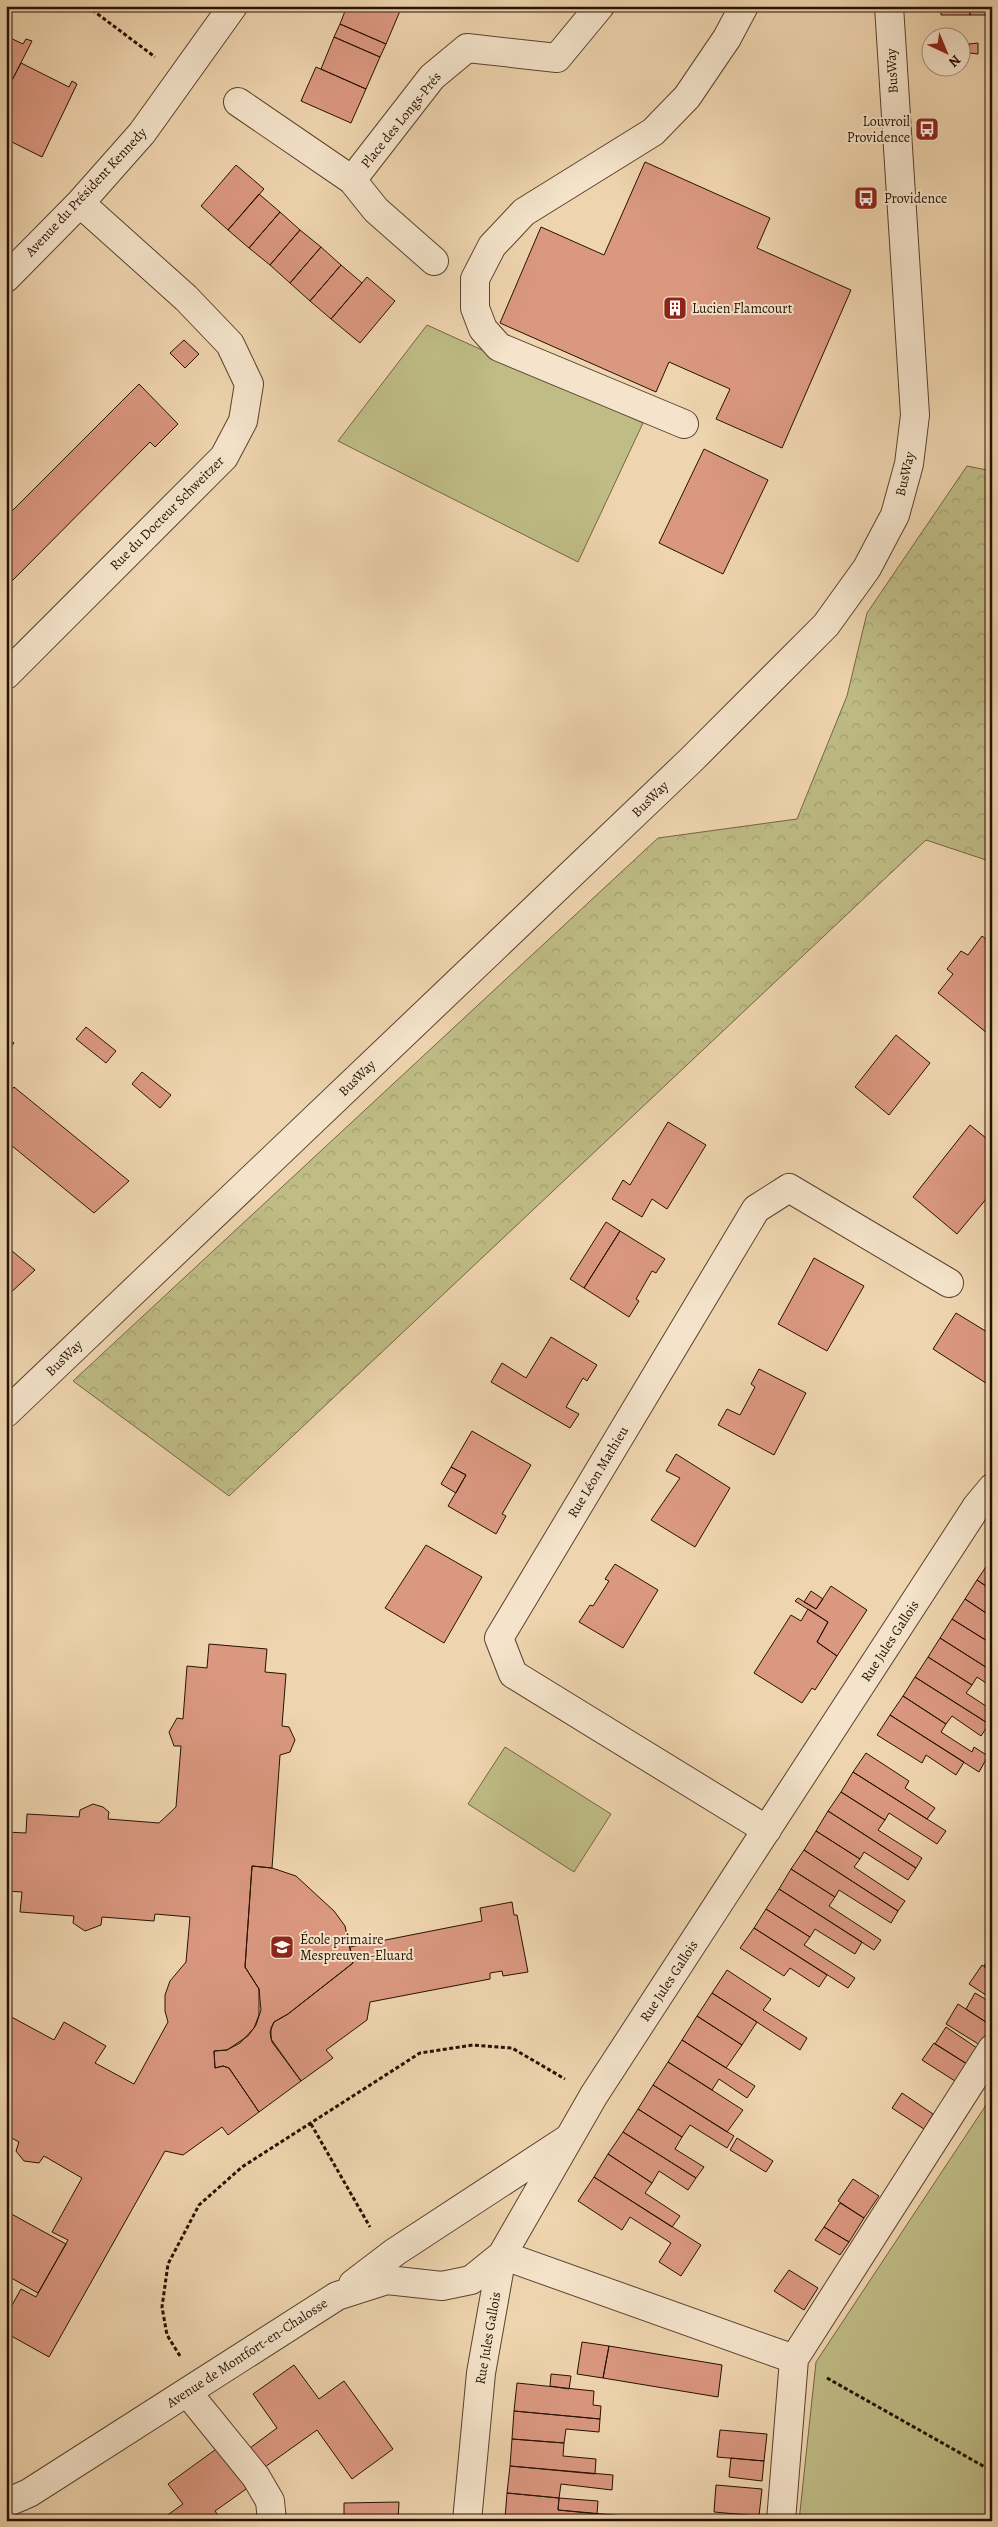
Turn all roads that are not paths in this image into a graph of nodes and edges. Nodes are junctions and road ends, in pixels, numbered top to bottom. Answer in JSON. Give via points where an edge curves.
{"nodes":[{"id":1,"x":233,"y":6,"type":"edge"},
{"id":2,"x":600,"y":6,"type":"edge"},
{"id":3,"x":744,"y":6,"type":"edge"},
{"id":4,"x":889,"y":6,"type":"edge"},
{"id":5,"x":238,"y":102,"type":"dead end"},
{"id":6,"x":352,"y":180,"type":"junction"},
{"id":7,"x":80,"y":203,"type":"junction"},
{"id":8,"x":434,"y":261,"type":"dead end"},
{"id":9,"x":6,"y":278,"type":"edge"},
{"id":10,"x":684,"y":424,"type":"dead end"},
{"id":11,"x":6,"y":675,"type":"edge"},
{"id":12,"x":949,"y":1283,"type":"dead end"},
{"id":13,"x":6,"y":1413,"type":"edge"},
{"id":14,"x":992,"y":1488,"type":"edge"},
{"id":15,"x":767,"y":1830,"type":"junction"},
{"id":16,"x":992,"y":2049,"type":"edge"},
{"id":17,"x":569,"y":2138,"type":"junction"},
{"id":18,"x":502,"y":2255,"type":"junction"},
{"id":19,"x":337,"y":2296,"type":"junction"},
{"id":20,"x":794,"y":2359,"type":"junction"},
{"id":21,"x":192,"y":2389,"type":"junction"},
{"id":22,"x":6,"y":2503,"type":"edge"},
{"id":23,"x":272,"y":2521,"type":"edge"},
{"id":24,"x":466,"y":2521,"type":"edge"},
{"id":25,"x":780,"y":2521,"type":"edge"}],
"edges":[{"from":1,"to":7,"type":"street","name":"Avenue du Président Kennedy","via":[[142,132]]},
{"from":2,"to":6,"type":"street","name":"Place des Longs-Prés","via":[[558,58],[466,48],[432,77]]},
{"from":3,"to":10,"type":"street","via":[[727,38],[687,97],[660,125],[524,212],[492,246],[475,279],[475,308],[483,329],[499,347]]},
{"from":4,"to":13,"type":"street","name":"BusWay","via":[[915,415],[909,464],[895,515],[867,568],[826,625],[696,754]]},
{"from":5,"to":6,"type":"street"},
{"from":6,"to":8,"type":"street","via":[[376,210]]},
{"from":7,"to":9,"type":"street","name":"Avenue du Président Kennedy"},
{"from":7,"to":11,"type":"street","name":"Rue du Docteur Schweitzer","via":[[186,298],[230,344],[248,384],[246,402],[243,421],[224,457]]},
{"from":12,"to":15,"type":"street","name":"Rue Léon Mathieu","via":[[789,1188],[756,1210],[499,1638],[513,1674]]},
{"from":14,"to":15,"type":"street","name":"Rue Jules Gallois","via":[[977,1506]]},
{"from":15,"to":17,"type":"street","name":"Rue Jules Gallois"},
{"from":16,"to":20,"type":"street"},
{"from":17,"to":18,"type":"street","name":"Rue Jules Gallois"},
{"from":17,"to":19,"type":"street","via":[[395,2252]]},
{"from":18,"to":19,"type":"street","name":"Avenue de Montfort-en-Chalosse","via":[[471,2280],[442,2286],[387,2280]]},
{"from":18,"to":20,"type":"street"},
{"from":18,"to":24,"type":"street","name":"Rue Jules Gallois","via":[[480,2373]]},
{"from":19,"to":21,"type":"street","name":"Avenue de Montfort-en-Chalosse"},
{"from":20,"to":25,"type":"street"},
{"from":21,"to":22,"type":"street","name":"Avenue de Montfort-en-Chalosse","via":[[29,2493]]},
{"from":21,"to":23,"type":"street","via":[[256,2477],[270,2501]]}]}
